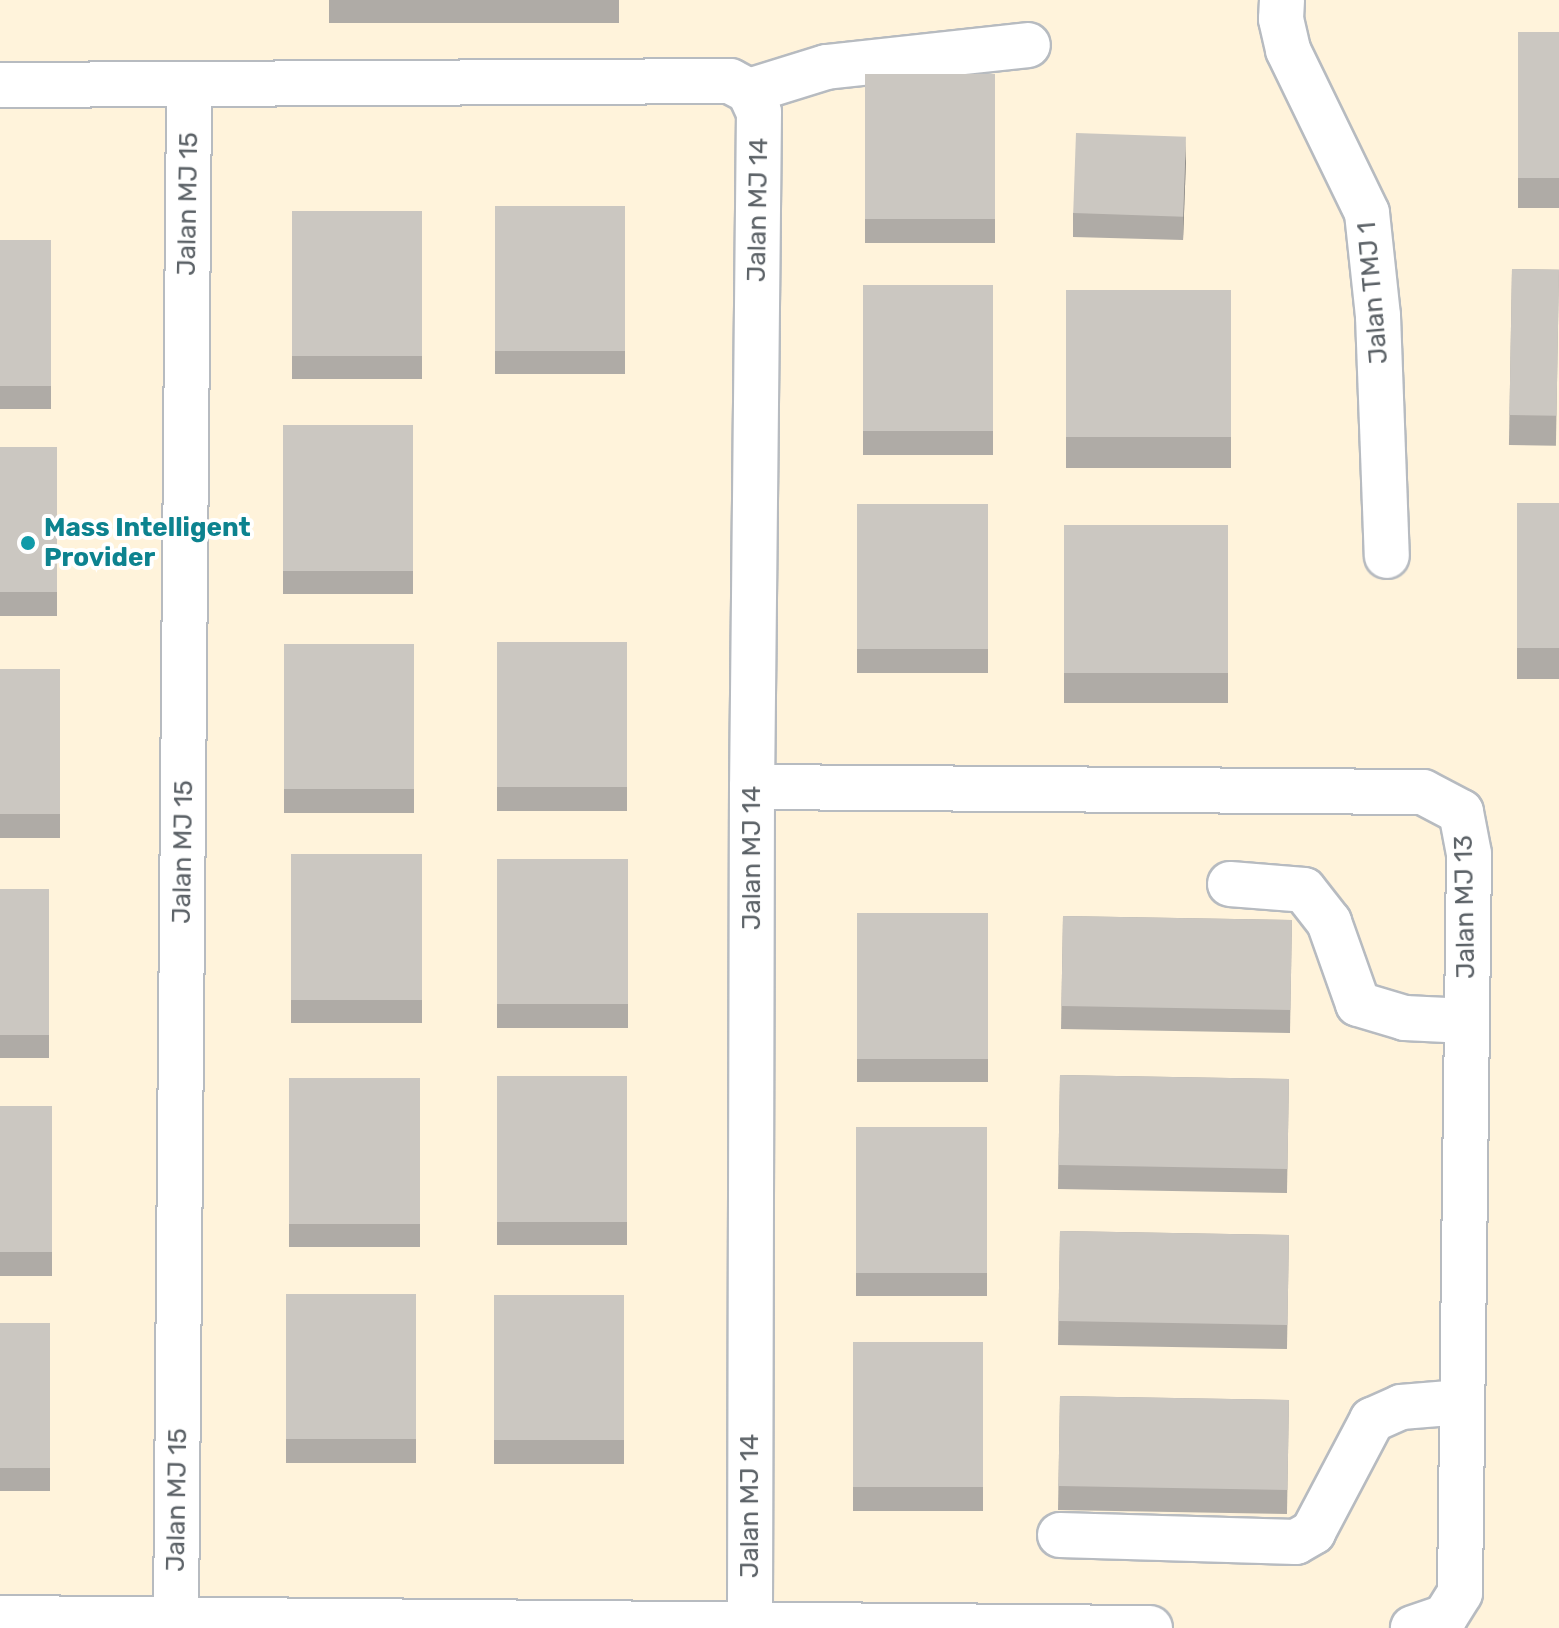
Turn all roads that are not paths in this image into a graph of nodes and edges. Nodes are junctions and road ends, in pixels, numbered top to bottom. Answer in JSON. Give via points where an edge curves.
{"nodes":[{"id":1,"x":1282,"y":0,"type":"edge"},
{"id":2,"x":1028,"y":45,"type":"dead end"},
{"id":3,"x":0,"y":85,"type":"edge"},
{"id":4,"x":189,"y":85,"type":"junction"},
{"id":5,"x":749,"y":91,"type":"junction"},
{"id":6,"x":1387,"y":556,"type":"dead end"},
{"id":7,"x":752,"y":787,"type":"junction"},
{"id":8,"x":1230,"y":884,"type":"dead end"},
{"id":9,"x":1467,"y":1021,"type":"junction"},
{"id":10,"x":1462,"y":1402,"type":"junction"},
{"id":11,"x":1060,"y":1535,"type":"dead end"},
{"id":12,"x":0,"y":1618,"type":"edge"},
{"id":13,"x":176,"y":1619,"type":"junction"},
{"id":14,"x":1429,"y":1623,"type":"edge"},
{"id":15,"x":750,"y":1627,"type":"edge"},
{"id":16,"x":1150,"y":1628,"type":"edge"}],
"edges":[{"from":1,"to":6,"type":"street","name":"Jalan TMJ 1","via":[[1288,50],[1367,213],[1378,316]]},
{"from":2,"to":5,"type":"street","via":[[826,67]]},
{"from":3,"to":4,"type":"street"},
{"from":4,"to":5,"type":"street","via":[[730,81]]},
{"from":4,"to":13,"type":"street","name":"Jalan MJ 15"},
{"from":5,"to":7,"type":"street","name":"Jalan MJ 14","via":[[759,112]]},
{"from":7,"to":9,"type":"street","name":"Jalan MJ 13","via":[[1423,792],[1461,812],[1469,854]]},
{"from":7,"to":15,"type":"street","name":"Jalan MJ 14"},
{"from":8,"to":9,"type":"street","via":[[1304,890],[1329,922],[1358,1004],[1405,1018]]},
{"from":9,"to":10,"type":"street","name":"Jalan MJ 13"},
{"from":10,"to":11,"type":"street","via":[[1401,1407],[1372,1420],[1313,1532],[1296,1542]]},
{"from":10,"to":14,"type":"street","name":"Jalan MJ 13","via":[[1460,1593]]},
{"from":12,"to":13,"type":"street"},
{"from":13,"to":15,"type":"street"},
{"from":15,"to":16,"type":"street"}]}
